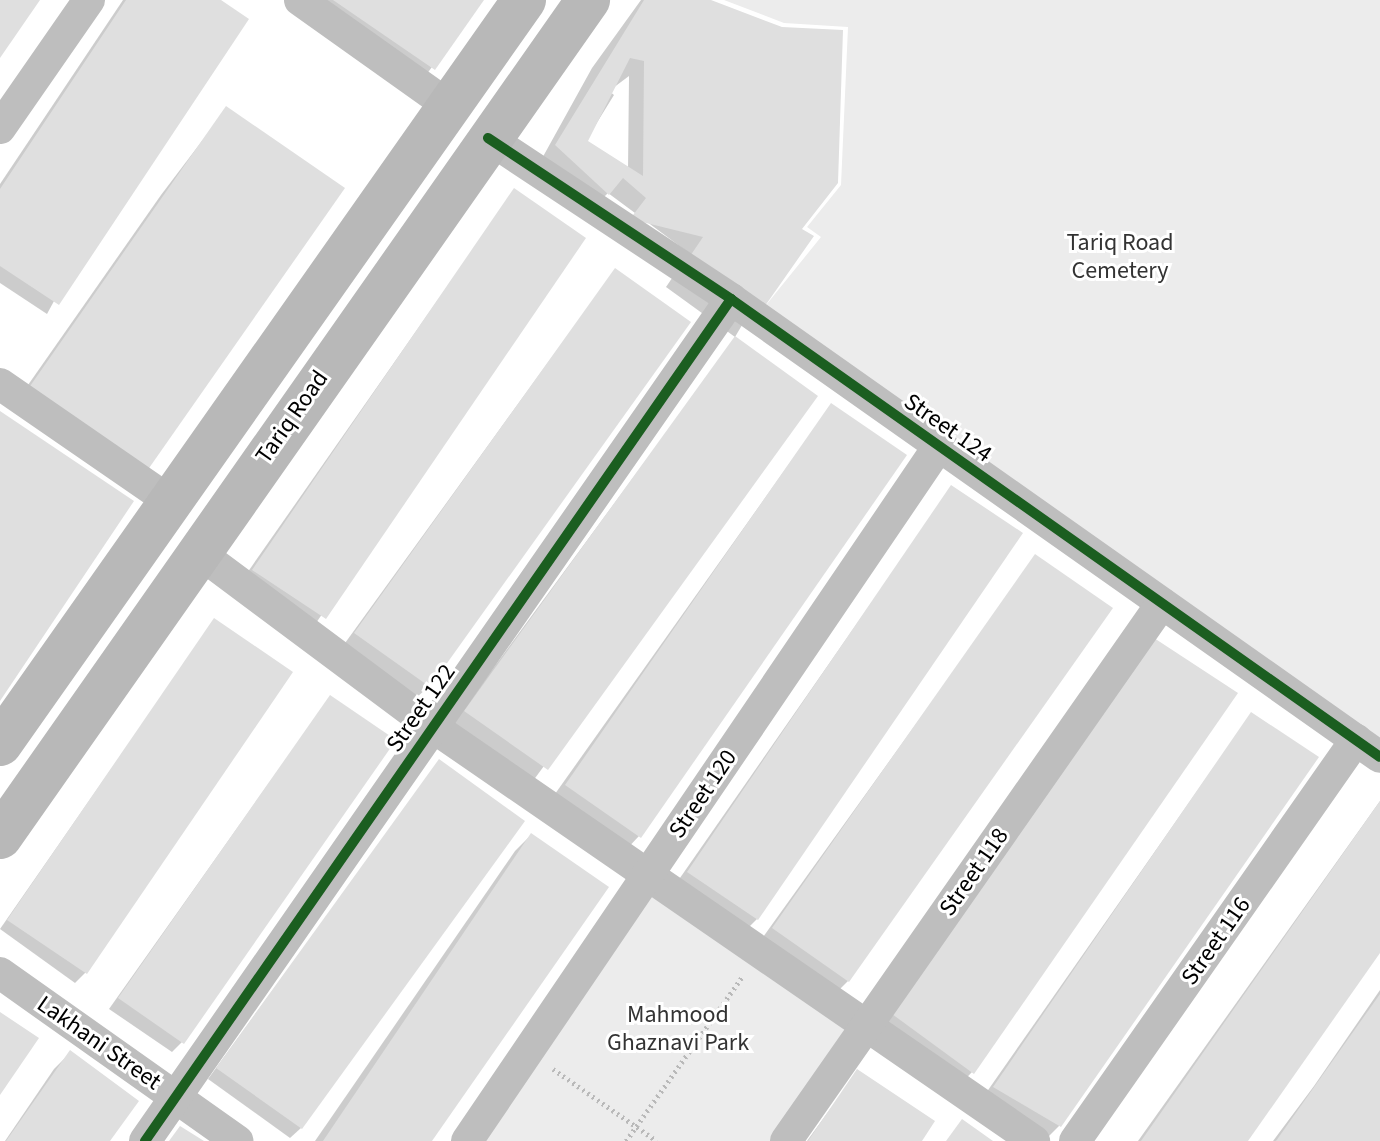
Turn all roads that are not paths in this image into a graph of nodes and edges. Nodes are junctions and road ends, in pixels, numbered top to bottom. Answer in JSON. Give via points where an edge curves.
{"nodes":[{"id":1,"x":89,"y":0,"type":"edge"},
{"id":2,"x":300,"y":0,"type":"edge"},
{"id":3,"x":524,"y":0,"type":"edge"},
{"id":4,"x":588,"y":0,"type":"edge"},
{"id":5,"x":448,"y":105,"type":"junction"},
{"id":6,"x":0,"y":128,"type":"edge"},
{"id":7,"x":488,"y":138,"type":"junction"},
{"id":8,"x":731,"y":299,"type":"junction"},
{"id":9,"x":0,"y":384,"type":"edge"},
{"id":10,"x":939,"y":446,"type":"junction"},
{"id":11,"x":171,"y":502,"type":"junction"},
{"id":12,"x":198,"y":552,"type":"junction"},
{"id":13,"x":1162,"y":603,"type":"junction"},
{"id":14,"x":433,"y":727,"type":"junction"},
{"id":15,"x":0,"y":744,"type":"edge"},
{"id":16,"x":1368,"y":749,"type":"edge"},
{"id":17,"x":0,"y":837,"type":"edge"},
{"id":18,"x":649,"y":874,"type":"junction"},
{"id":19,"x":0,"y":973,"type":"edge"},
{"id":20,"x":869,"y":1021,"type":"junction"},
{"id":21,"x":175,"y":1097,"type":"junction"},
{"id":22,"x":145,"y":1141,"type":"edge"},
{"id":23,"x":237,"y":1141,"type":"edge"},
{"id":24,"x":467,"y":1141,"type":"edge"},
{"id":25,"x":786,"y":1141,"type":"edge"},
{"id":26,"x":1034,"y":1141,"type":"edge"},
{"id":27,"x":1075,"y":1141,"type":"edge"}],
"edges":[{"from":1,"to":6,"type":"street"},
{"from":2,"to":5,"type":"street"},
{"from":3,"to":5,"type":"main road"},
{"from":4,"to":7,"type":"main road","name":"Tariq Road"},
{"from":5,"to":11,"type":"main road"},
{"from":7,"to":8,"type":"street","name":"Street 124"},
{"from":7,"to":12,"type":"main road","name":"Tariq Road"},
{"from":8,"to":10,"type":"street","name":"Street 124"},
{"from":8,"to":14,"type":"street","name":"Street 122"},
{"from":9,"to":11,"type":"street"},
{"from":10,"to":13,"type":"street","name":"Street 124"},
{"from":10,"to":18,"type":"street","name":"Street 120"},
{"from":11,"to":15,"type":"main road"},
{"from":12,"to":14,"type":"street"},
{"from":12,"to":17,"type":"main road","name":"Tariq Road"},
{"from":13,"to":16,"type":"street","name":"Street 124"},
{"from":13,"to":20,"type":"street","name":"Street 118"},
{"from":14,"to":18,"type":"street"},
{"from":14,"to":21,"type":"street","name":"Street 122"},
{"from":16,"to":27,"type":"street","name":"Street 116"},
{"from":18,"to":20,"type":"street"},
{"from":18,"to":24,"type":"street","name":"Street 120"},
{"from":19,"to":21,"type":"street","name":"Lakhani Street"},
{"from":20,"to":25,"type":"street","name":"Street 118"},
{"from":20,"to":26,"type":"street"},
{"from":21,"to":22,"type":"street","name":"Street 122"},
{"from":21,"to":23,"type":"street","name":"Lakhani Street"}]}
